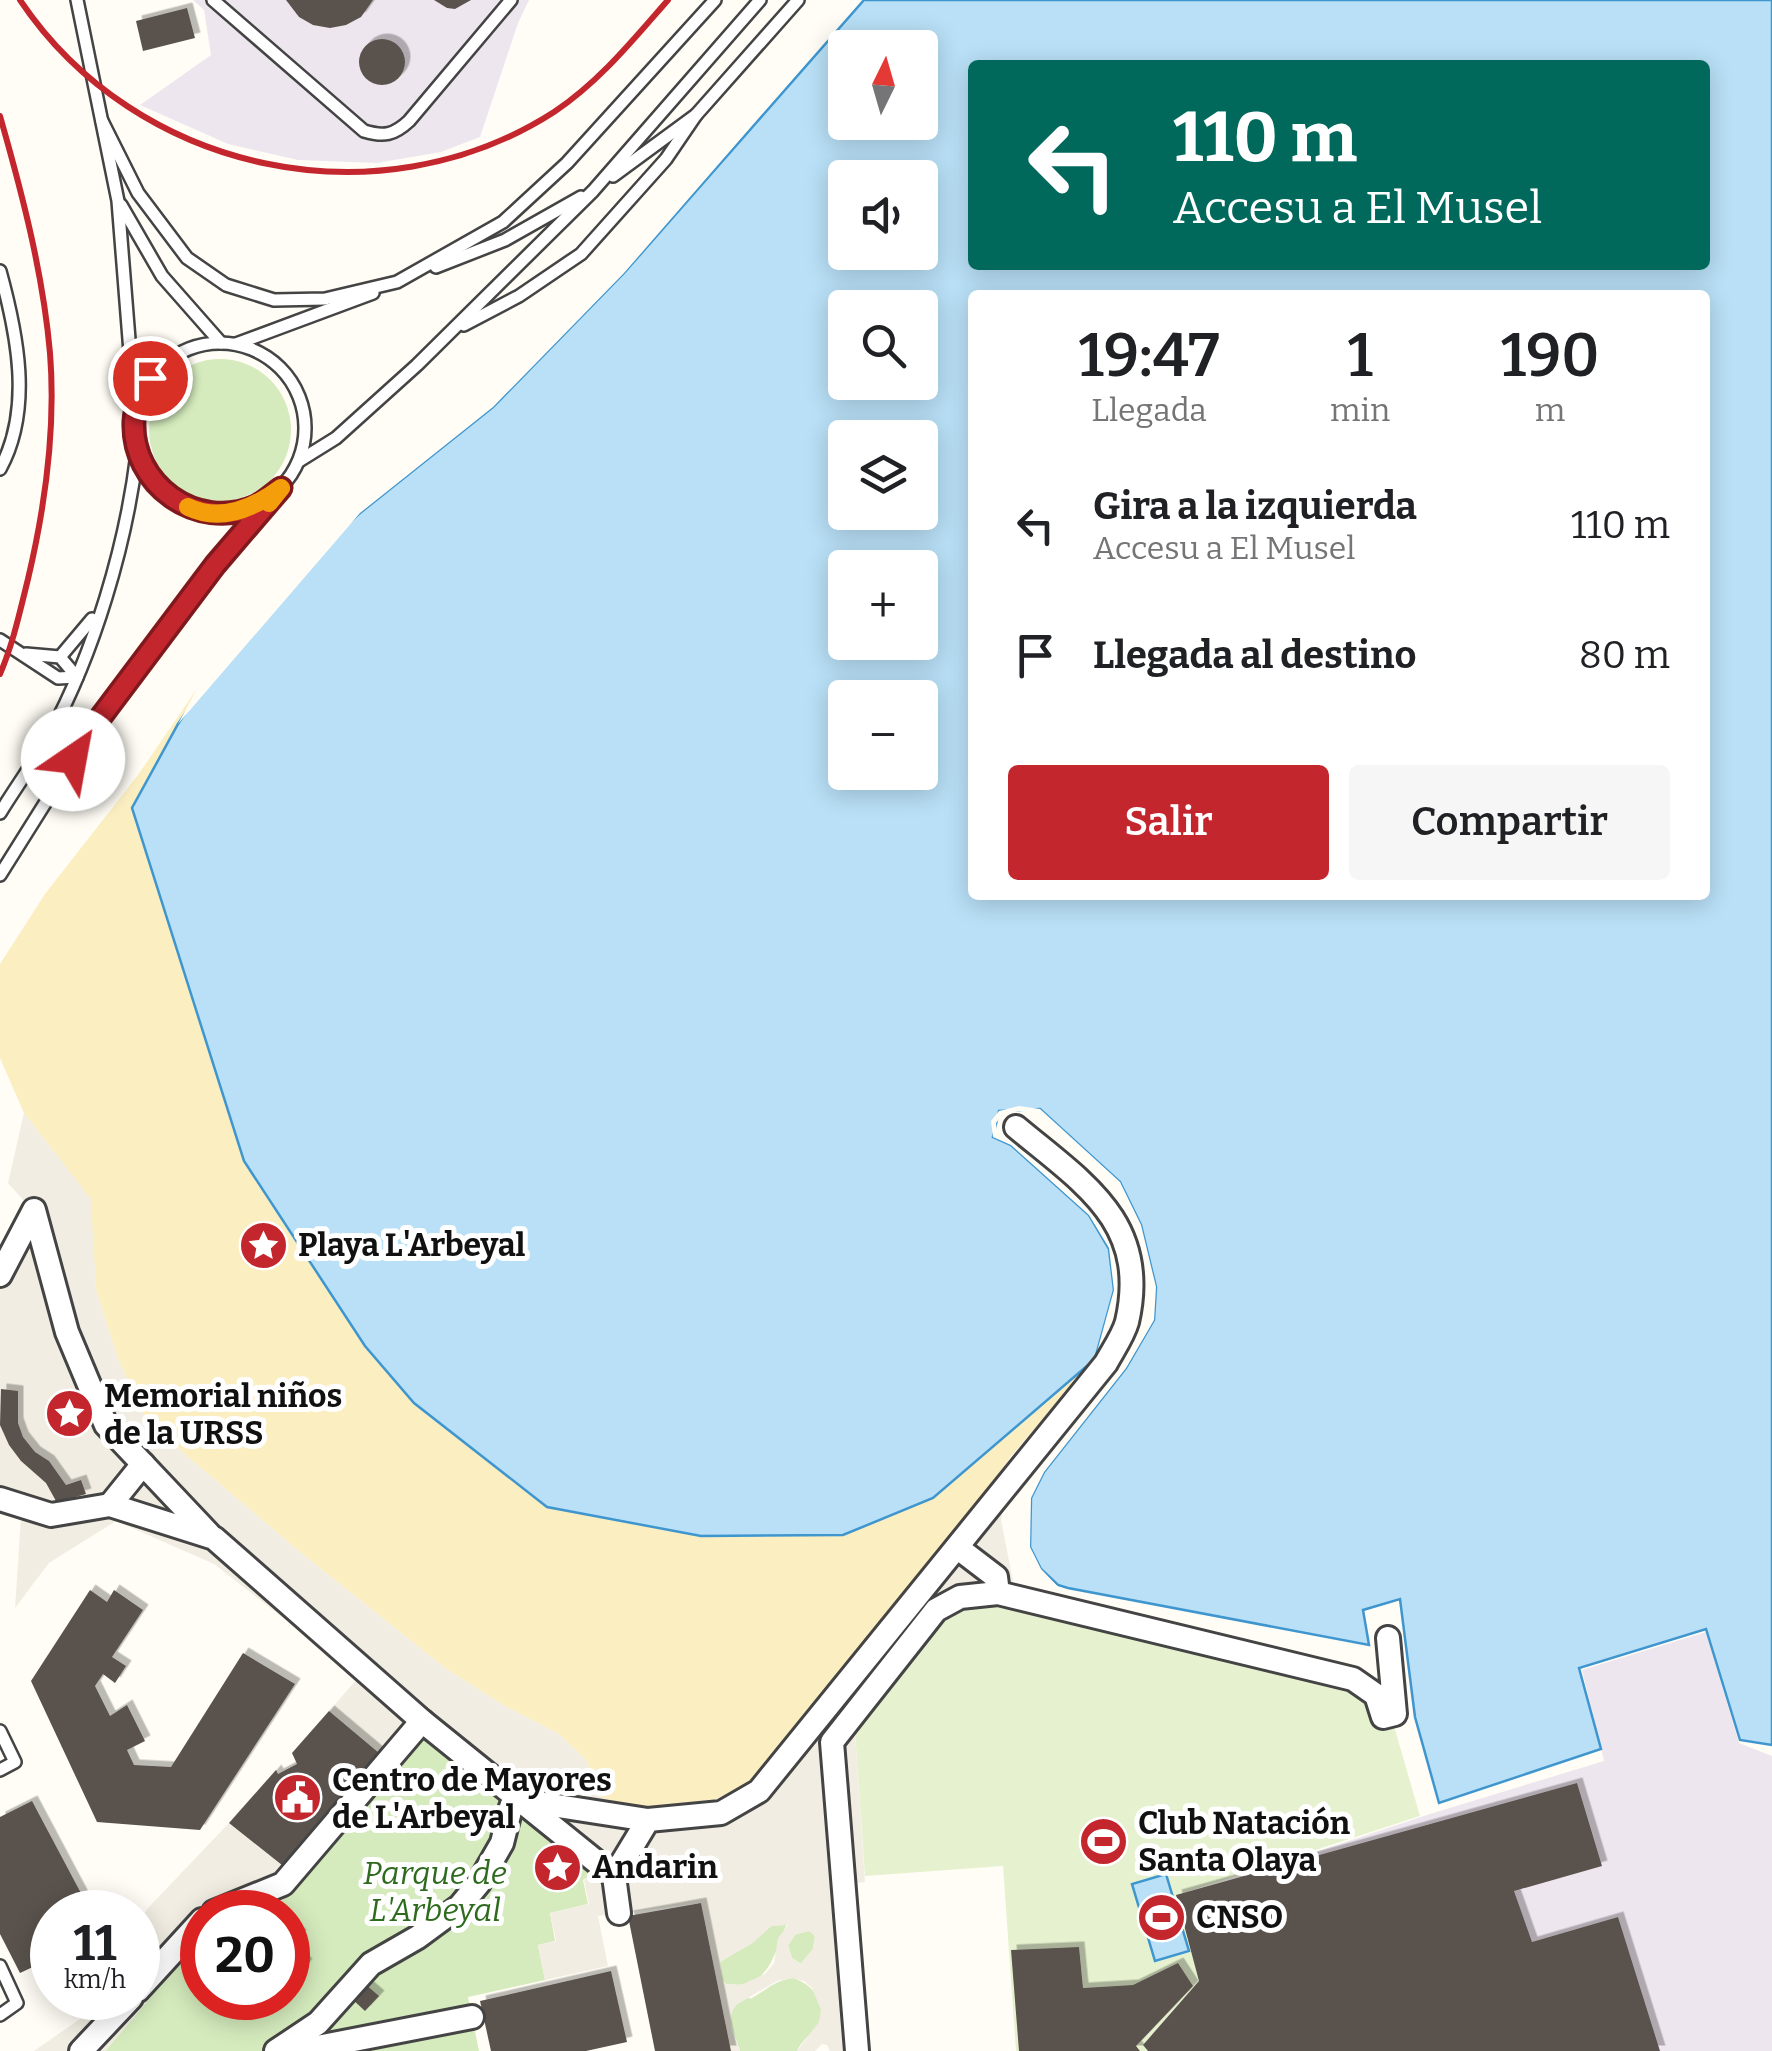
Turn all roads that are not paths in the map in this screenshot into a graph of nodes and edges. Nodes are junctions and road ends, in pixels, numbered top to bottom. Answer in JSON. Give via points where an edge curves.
{"nodes":[{"id":1,"x":77,"y":0,"type":"edge"},
{"id":2,"x":213,"y":0,"type":"edge"},
{"id":3,"x":511,"y":0,"type":"edge"},
{"id":4,"x":715,"y":0,"type":"edge"},
{"id":5,"x":760,"y":0,"type":"edge"},
{"id":6,"x":798,"y":0,"type":"edge"},
{"id":7,"x":696,"y":115,"type":"junction"},
{"id":8,"x":102,"y":121,"type":"junction"},
{"id":9,"x":593,"y":191,"type":"junction"},
{"id":10,"x":118,"y":201,"type":"junction"},
{"id":11,"x":0,"y":270,"type":"edge"},
{"id":12,"x":396,"y":282,"type":"junction"},
{"id":13,"x":452,"y":332,"type":"junction"},
{"id":14,"x":221,"y":342,"type":"junction"},
{"id":15,"x":236,"y":344,"type":"junction"},
{"id":16,"x":138,"y":401,"type":"junction"},
{"id":17,"x":137,"y":450,"type":"junction"},
{"id":18,"x":299,"y":461,"type":"junction"},
{"id":19,"x":0,"y":469,"type":"edge"},
{"id":20,"x":281,"y":488,"type":"junction"},
{"id":21,"x":100,"y":608,"type":"junction"},
{"id":22,"x":0,"y":640,"type":"edge"},
{"id":23,"x":25,"y":654,"type":"junction"},
{"id":24,"x":60,"y":656,"type":"junction"},
{"id":25,"x":77,"y":677,"type":"junction"},
{"id":26,"x":0,"y":813,"type":"edge"},
{"id":27,"x":0,"y":875,"type":"edge"},
{"id":28,"x":1016,"y":1127,"type":"dead end"},
{"id":29,"x":0,"y":1275,"type":"edge"},
{"id":30,"x":143,"y":1464,"type":"junction"},
{"id":31,"x":0,"y":1499,"type":"edge"},
{"id":32,"x":110,"y":1505,"type":"junction"},
{"id":33,"x":214,"y":1538,"type":"junction"},
{"id":34,"x":958,"y":1548,"type":"junction"},
{"id":35,"x":998,"y":1593,"type":"junction"},
{"id":36,"x":1388,"y":1638,"type":"dead end"},
{"id":37,"x":422,"y":1721,"type":"junction"},
{"id":38,"x":813,"y":1725,"type":"junction"},
{"id":39,"x":0,"y":1731,"type":"edge"},
{"id":40,"x":832,"y":1742,"type":"junction"},
{"id":41,"x":0,"y":1770,"type":"edge"},
{"id":42,"x":519,"y":1800,"type":"junction"},
{"id":43,"x":648,"y":1820,"type":"junction"},
{"id":44,"x":614,"y":1876,"type":"junction"},
{"id":45,"x":268,"y":1890,"type":"edge"},
{"id":46,"x":619,"y":1913,"type":"dead end"},
{"id":47,"x":180,"y":1944,"type":"edge"},
{"id":48,"x":0,"y":1966,"type":"edge"},
{"id":49,"x":160,"y":1966,"type":"edge"},
{"id":50,"x":0,"y":2015,"type":"edge"},
{"id":51,"x":472,"y":2017,"type":"dead end"},
{"id":52,"x":100,"y":2020,"type":"edge"},
{"id":53,"x":81,"y":2051,"type":"edge"},
{"id":54,"x":276,"y":2051,"type":"edge"},
{"id":55,"x":298,"y":2051,"type":"edge"},
{"id":56,"x":857,"y":2051,"type":"edge"}],
"edges":[{"from":1,"to":8,"type":"lane"},
{"from":2,"to":3,"type":"lane","via":[[364,131],[382,136],[409,121]]},
{"from":4,"to":12,"type":"lane","via":[[503,222]]},
{"from":5,"to":9,"type":"lane"},
{"from":6,"to":7,"type":"lane"},
{"from":7,"to":9,"type":"lane"},
{"from":7,"to":13,"type":"lane","via":[[581,254]]},
{"from":8,"to":10,"type":"lane"},
{"from":8,"to":12,"type":"lane","via":[[138,194],[186,258],[226,285],[274,300],[325,298]]},
{"from":9,"to":12,"type":"lane","via":[[505,240]]},
{"from":9,"to":13,"type":"lane"},
{"from":10,"to":14,"type":"lane","via":[[162,276]]},
{"from":10,"to":16,"type":"lane"},
{"from":11,"to":19,"type":"lane","via":[[20,387],[12,448]]},
{"from":12,"to":15,"type":"lane"},
{"from":13,"to":18,"type":"lane","via":[[336,438]]},
{"from":14,"to":15,"type":"lane"},
{"from":14,"to":16,"type":"lane","via":[[165,362]]},
{"from":15,"to":18,"type":"lane","via":[[264,355],[294,388],[306,432]]},
{"from":16,"to":17,"type":"lane"},
{"from":17,"to":20,"type":"lane","via":[[148,476],[169,498],[196,511],[228,514],[257,506]]},
{"from":17,"to":21,"type":"lane"},
{"from":18,"to":20,"type":"lane"},
{"from":20,"to":27,"type":"lane","via":[[91,730]]},
{"from":21,"to":24,"type":"lane"},
{"from":21,"to":25,"type":"lane"},
{"from":22,"to":23,"type":"lane"},
{"from":23,"to":24,"type":"lane"},
{"from":23,"to":25,"type":"lane","via":[[58,678]]},
{"from":24,"to":25,"type":"lane"},
{"from":25,"to":26,"type":"lane"},
{"from":28,"to":34,"type":"street","via":[[1098,1195],[1120,1228],[1132,1272],[1126,1324],[1106,1363]]},
{"from":29,"to":30,"type":"street","via":[[34,1210],[67,1332],[106,1426]]},
{"from":30,"to":32,"type":"street"},
{"from":30,"to":33,"type":"street"},
{"from":31,"to":32,"type":"street","via":[[51,1516]]},
{"from":32,"to":33,"type":"street"},
{"from":33,"to":37,"type":"street"},
{"from":34,"to":35,"type":"street","via":[[996,1577]]},
{"from":34,"to":38,"type":"street"},
{"from":35,"to":36,"type":"street","via":[[1353,1679],[1376,1695],[1383,1716],[1395,1714]]},
{"from":35,"to":40,"type":"street","via":[[960,1597],[936,1610]]},
{"from":37,"to":42,"type":"street"},
{"from":37,"to":45,"type":"street","via":[[283,1884]]},
{"from":38,"to":40,"type":"street"},
{"from":38,"to":43,"type":"street","via":[[760,1791],[721,1813]]},
{"from":39,"to":41,"type":"lane","via":[[15,1762]]},
{"from":40,"to":56,"type":"street"},
{"from":42,"to":43,"type":"street"},
{"from":42,"to":44,"type":"street"},
{"from":42,"to":54,"type":"street","via":[[502,1843],[460,1906],[370,1964],[318,2023]]},
{"from":43,"to":44,"type":"street"},
{"from":44,"to":46,"type":"street"},
{"from":47,"to":49,"type":"street"},
{"from":48,"to":50,"type":"lane","via":[[18,2003]]},
{"from":51,"to":55,"type":"street"},
{"from":52,"to":53,"type":"street"}]}
